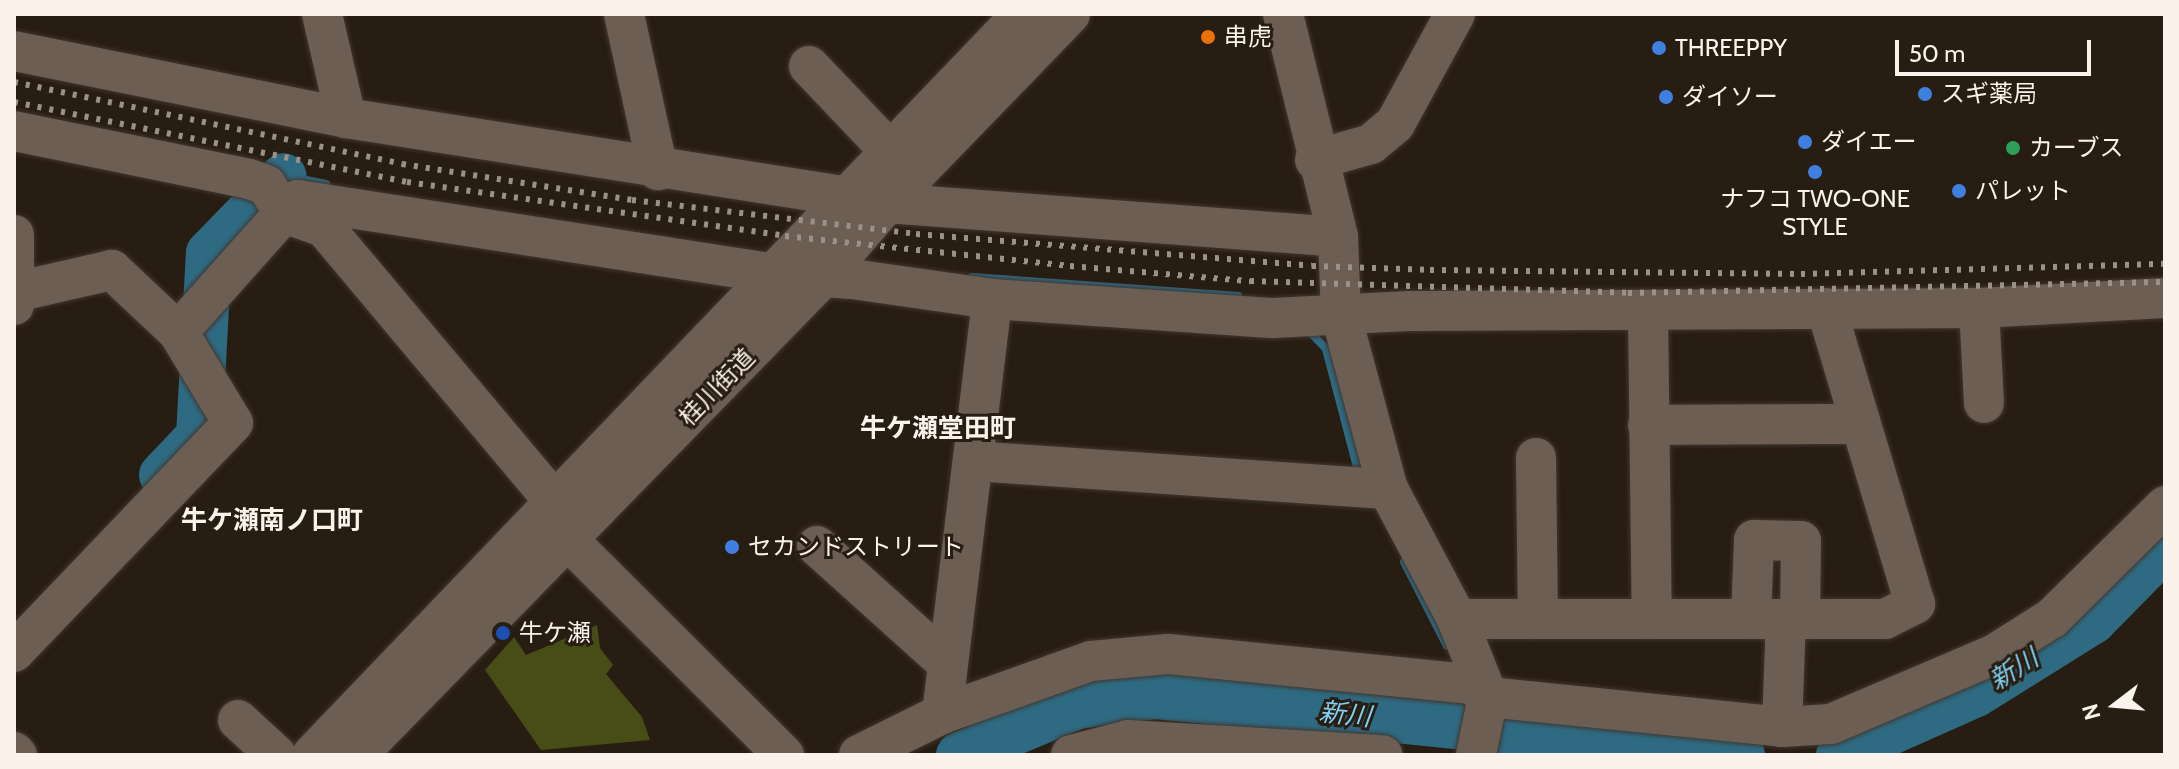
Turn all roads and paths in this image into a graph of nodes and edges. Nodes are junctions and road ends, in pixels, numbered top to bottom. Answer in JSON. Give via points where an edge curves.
{"nodes":[{"id":1,"x":322,"y":14,"type":"edge"},
{"id":2,"x":624,"y":14,"type":"edge"},
{"id":3,"x":1022,"y":14,"type":"edge"},
{"id":4,"x":1070,"y":14,"type":"edge"},
{"id":5,"x":1283,"y":14,"type":"edge"},
{"id":6,"x":1455,"y":14,"type":"edge"},
{"id":7,"x":14,"y":51,"type":"edge"},
{"id":8,"x":809,"y":66,"type":"dead end"},
{"id":9,"x":346,"y":118,"type":"junction"},
{"id":10,"x":14,"y":131,"type":"edge"},
{"id":11,"x":891,"y":152,"type":"junction"},
{"id":12,"x":1315,"y":160,"type":"junction"},
{"id":13,"x":658,"y":170,"type":"junction"},
{"id":14,"x":843,"y":196,"type":"junction"},
{"id":15,"x":275,"y":199,"type":"junction"},
{"id":16,"x":887,"y":203,"type":"junction"},
{"id":17,"x":14,"y":235,"type":"edge"},
{"id":18,"x":1338,"y":237,"type":"junction"},
{"id":19,"x":776,"y":274,"type":"junction"},
{"id":20,"x":824,"y":276,"type":"junction"},
{"id":21,"x":15,"y":292,"type":"edge"},
{"id":22,"x":2165,"y":298,"type":"edge"},
{"id":23,"x":992,"y":299,"type":"junction"},
{"id":24,"x":14,"y":305,"type":"edge"},
{"id":25,"x":1826,"y":308,"type":"junction"},
{"id":26,"x":1979,"y":308,"type":"junction"},
{"id":27,"x":1648,"y":310,"type":"junction"},
{"id":28,"x":1310,"y":316,"type":"junction"},
{"id":29,"x":178,"y":332,"type":"junction"},
{"id":30,"x":1984,"y":403,"type":"dead end"},
{"id":31,"x":1857,"y":424,"type":"junction"},
{"id":32,"x":1648,"y":425,"type":"junction"},
{"id":33,"x":1536,"y":458,"type":"dead end"},
{"id":34,"x":973,"y":461,"type":"junction"},
{"id":35,"x":1373,"y":488,"type":"junction"},
{"id":36,"x":553,"y":500,"type":"junction"},
{"id":37,"x":2165,"y":506,"type":"edge"},
{"id":38,"x":568,"y":540,"type":"junction"},
{"id":39,"x":817,"y":546,"type":"dead end"},
{"id":40,"x":1457,"y":619,"type":"junction"},
{"id":41,"x":1538,"y":619,"type":"junction"},
{"id":42,"x":1652,"y":619,"type":"junction"},
{"id":43,"x":1779,"y":619,"type":"junction"},
{"id":44,"x":14,"y":652,"type":"edge"},
{"id":45,"x":947,"y":663,"type":"junction"},
{"id":46,"x":1472,"y":693,"type":"junction"},
{"id":47,"x":942,"y":714,"type":"junction"},
{"id":48,"x":238,"y":720,"type":"dead end"},
{"id":49,"x":1782,"y":727,"type":"junction"},
{"id":50,"x":1112,"y":750,"type":"edge"},
{"id":51,"x":1279,"y":751,"type":"edge"},
{"id":52,"x":1476,"y":752,"type":"edge"},
{"id":53,"x":276,"y":755,"type":"edge"},
{"id":54,"x":312,"y":755,"type":"edge"},
{"id":55,"x":357,"y":755,"type":"edge"},
{"id":56,"x":784,"y":755,"type":"edge"},
{"id":57,"x":859,"y":755,"type":"edge"},
{"id":58,"x":1071,"y":755,"type":"edge"},
{"id":59,"x":1383,"y":755,"type":"edge"}],
"edges":[{"from":1,"to":9,"type":"street"},
{"from":2,"to":13,"type":"street"},
{"from":3,"to":11,"type":"street","name":"桂川街道"},
{"from":4,"to":16,"type":"street","name":"桂川街道"},
{"from":5,"to":12,"type":"street"},
{"from":6,"to":12,"type":"street","via":[[1395,124],[1371,144]]},
{"from":7,"to":9,"type":"street"},
{"from":8,"to":11,"type":"street"},
{"from":9,"to":13,"type":"street"},
{"from":10,"to":15,"type":"street"},
{"from":11,"to":14,"type":"street","name":"桂川街道"},
{"from":12,"to":18,"type":"street"},
{"from":13,"to":14,"type":"street"},
{"from":14,"to":19,"type":"street","name":"桂川街道"},
{"from":15,"to":19,"type":"street"},
{"from":15,"to":29,"type":"street"},
{"from":15,"to":36,"type":"street","via":[[324,227]]},
{"from":16,"to":18,"type":"street"},
{"from":16,"to":20,"type":"street","name":"桂川街道"},
{"from":17,"to":21,"type":"street"},
{"from":18,"to":28,"type":"street"},
{"from":19,"to":20,"type":"street"},
{"from":19,"to":36,"type":"street","name":"桂川街道"},
{"from":20,"to":23,"type":"street"},
{"from":20,"to":38,"type":"street","name":"桂川街道"},
{"from":21,"to":24,"type":"street"},
{"from":21,"to":29,"type":"street","via":[[112,270]]},
{"from":22,"to":26,"type":"street"},
{"from":23,"to":28,"type":"street"},
{"from":23,"to":34,"type":"street"},
{"from":25,"to":26,"type":"street"},
{"from":25,"to":27,"type":"street"},
{"from":25,"to":31,"type":"street"},
{"from":26,"to":30,"type":"street"},
{"from":27,"to":28,"type":"street"},
{"from":27,"to":32,"type":"street"},
{"from":28,"to":35,"type":"street"},
{"from":29,"to":44,"type":"street","via":[[233,423]]},
{"from":31,"to":32,"type":"street"},
{"from":31,"to":43,"type":"street","via":[[1915,604],[1885,619]]},
{"from":32,"to":42,"type":"street"},
{"from":33,"to":41,"type":"street"},
{"from":34,"to":35,"type":"street"},
{"from":34,"to":45,"type":"street"},
{"from":35,"to":40,"type":"street"},
{"from":36,"to":38,"type":"street"},
{"from":36,"to":54,"type":"street","name":"桂川街道"},
{"from":37,"to":49,"type":"street","via":[[2052,618],[1995,654],[1831,724]]},
{"from":38,"to":55,"type":"street","name":"桂川街道"},
{"from":38,"to":56,"type":"street"},
{"from":39,"to":45,"type":"street"},
{"from":40,"to":41,"type":"street"},
{"from":40,"to":46,"type":"street"},
{"from":41,"to":42,"type":"street"},
{"from":42,"to":43,"type":"street"},
{"from":43,"to":49,"type":"street"},
{"from":45,"to":47,"type":"street"},
{"from":46,"to":47,"type":"street","via":[[1168,654],[1091,661]]},
{"from":46,"to":49,"type":"street"},
{"from":46,"to":52,"type":"street"},
{"from":47,"to":57,"type":"street"},
{"from":48,"to":53,"type":"street"},
{"from":50,"to":51,"type":"street","via":[[1128,740]]},
{"from":50,"to":58,"type":"street"},
{"from":51,"to":59,"type":"street"}]}
